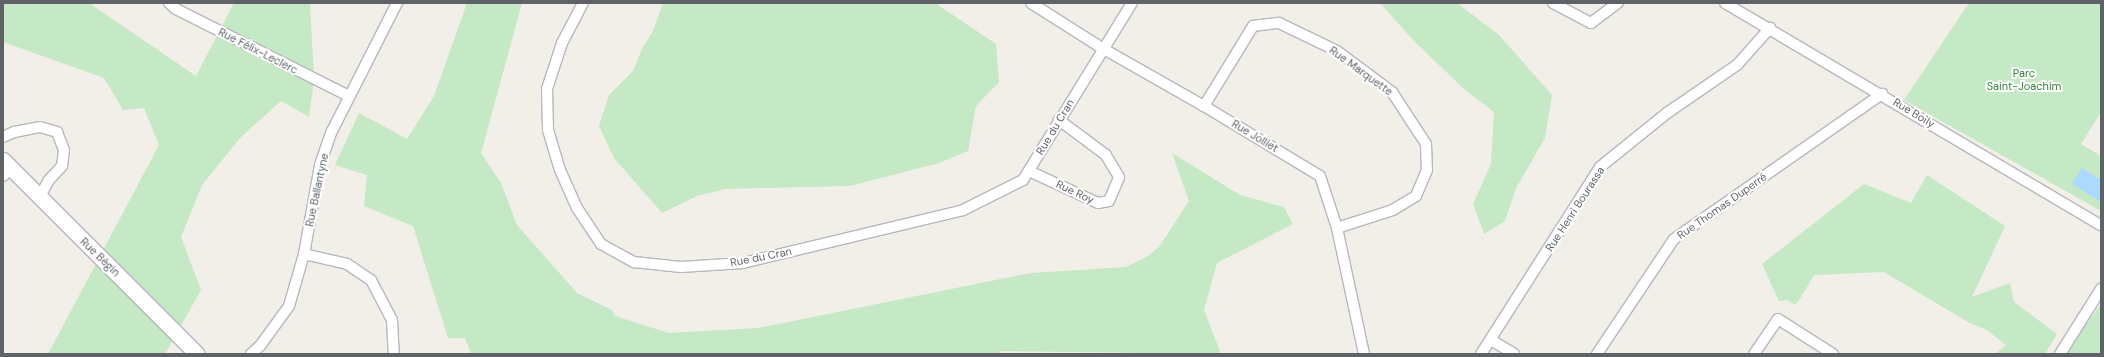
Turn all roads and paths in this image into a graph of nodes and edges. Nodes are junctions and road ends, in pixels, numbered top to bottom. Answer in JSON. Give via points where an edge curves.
{"nodes":[{"id":1,"x":169,"y":3,"type":"edge"},
{"id":2,"x":397,"y":3,"type":"edge"},
{"id":3,"x":584,"y":3,"type":"edge"},
{"id":4,"x":1032,"y":3,"type":"edge"},
{"id":5,"x":1132,"y":3,"type":"edge"},
{"id":6,"x":1553,"y":3,"type":"edge"},
{"id":7,"x":1618,"y":3,"type":"edge"},
{"id":8,"x":1725,"y":3,"type":"edge"},
{"id":9,"x":1770,"y":28,"type":"junction"},
{"id":10,"x":1102,"y":48,"type":"junction"},
{"id":11,"x":1882,"y":94,"type":"junction"},
{"id":12,"x":349,"y":96,"type":"junction"},
{"id":13,"x":1204,"y":106,"type":"junction"},
{"id":14,"x":1059,"y":120,"type":"junction"},
{"id":15,"x":3,"y":138,"type":"edge"},
{"id":16,"x":6,"y":168,"type":"edge"},
{"id":17,"x":1029,"y":171,"type":"junction"},
{"id":18,"x":39,"y":198,"type":"junction"},
{"id":19,"x":2101,"y":225,"type":"edge"},
{"id":20,"x":1338,"y":228,"type":"junction"},
{"id":21,"x":304,"y":254,"type":"junction"},
{"id":22,"x":2101,"y":290,"type":"edge"},
{"id":23,"x":1491,"y":340,"type":"junction"},
{"id":24,"x":197,"y":354,"type":"edge"},
{"id":25,"x":251,"y":354,"type":"edge"},
{"id":26,"x":394,"y":354,"type":"edge"},
{"id":27,"x":1364,"y":354,"type":"edge"},
{"id":28,"x":1481,"y":354,"type":"edge"},
{"id":29,"x":1514,"y":354,"type":"edge"},
{"id":30,"x":1597,"y":354,"type":"edge"},
{"id":31,"x":1754,"y":354,"type":"edge"},
{"id":32,"x":1833,"y":354,"type":"edge"},
{"id":33,"x":2060,"y":354,"type":"edge"}],
"edges":[{"from":1,"to":12,"type":"street","name":"Rue Félix-Leclerc","via":[[183,13]]},
{"from":2,"to":12,"type":"street","name":"Rue Ballantyne"},
{"from":3,"to":17,"type":"street","name":"Rue du Cran","via":[[562,44],[547,89],[548,130],[560,170],[576,208],[601,244],[634,262],[681,267],[743,263],[963,210],[1023,180]]},
{"from":4,"to":10,"type":"street","name":"Rue Jolliet"},
{"from":5,"to":10,"type":"street","name":"Rue du Cran"},
{"from":6,"to":7,"type":"street","via":[[1591,23]]},
{"from":8,"to":9,"type":"street","name":"Rue Boily"},
{"from":9,"to":11,"type":"street","name":"Rue Boily"},
{"from":9,"to":23,"type":"street","name":"Rue Henri Bourassa","via":[[1737,65],[1667,113],[1600,167]]},
{"from":10,"to":13,"type":"street","name":"Rue Jolliet"},
{"from":10,"to":14,"type":"street","name":"Rue du Cran"},
{"from":11,"to":19,"type":"street","name":"Rue Boily"},
{"from":11,"to":30,"type":"street","name":"Rue Thomas Duperré","via":[[1674,239]]},
{"from":12,"to":21,"type":"street","name":"Rue Ballantyne","via":[[332,131],[320,165]]},
{"from":13,"to":20,"type":"street","name":"Rue Jolliet","via":[[1320,176]]},
{"from":13,"to":20,"type":"street","name":"Rue Marquette","via":[[1253,26],[1279,23],[1337,51],[1392,92],[1426,144],[1427,170],[1416,196],[1393,210]]},
{"from":14,"to":17,"type":"street","name":"Rue du Cran"},
{"from":14,"to":17,"type":"street","name":"Rue Roy","via":[[1106,154],[1119,177],[1109,200],[1098,203]]},
{"from":15,"to":18,"type":"street","via":[[40,127],[57,132],[64,150],[62,166],[49,180]]},
{"from":16,"to":18,"type":"street","name":"Rue Bégin"},
{"from":18,"to":24,"type":"street","name":"Rue Bégin"},
{"from":20,"to":27,"type":"street","name":"Rue Jolliet"},
{"from":21,"to":25,"type":"street","name":"Rue Ballantyne","via":[[289,306],[260,346]]},
{"from":21,"to":26,"type":"street","via":[[347,264],[371,280],[392,320]]},
{"from":22,"to":33,"type":"street"},
{"from":23,"to":28,"type":"street","name":"Rue Henri Bourassa"},
{"from":23,"to":29,"type":"street"},
{"from":31,"to":32,"type":"street","via":[[1778,319]]}]}
